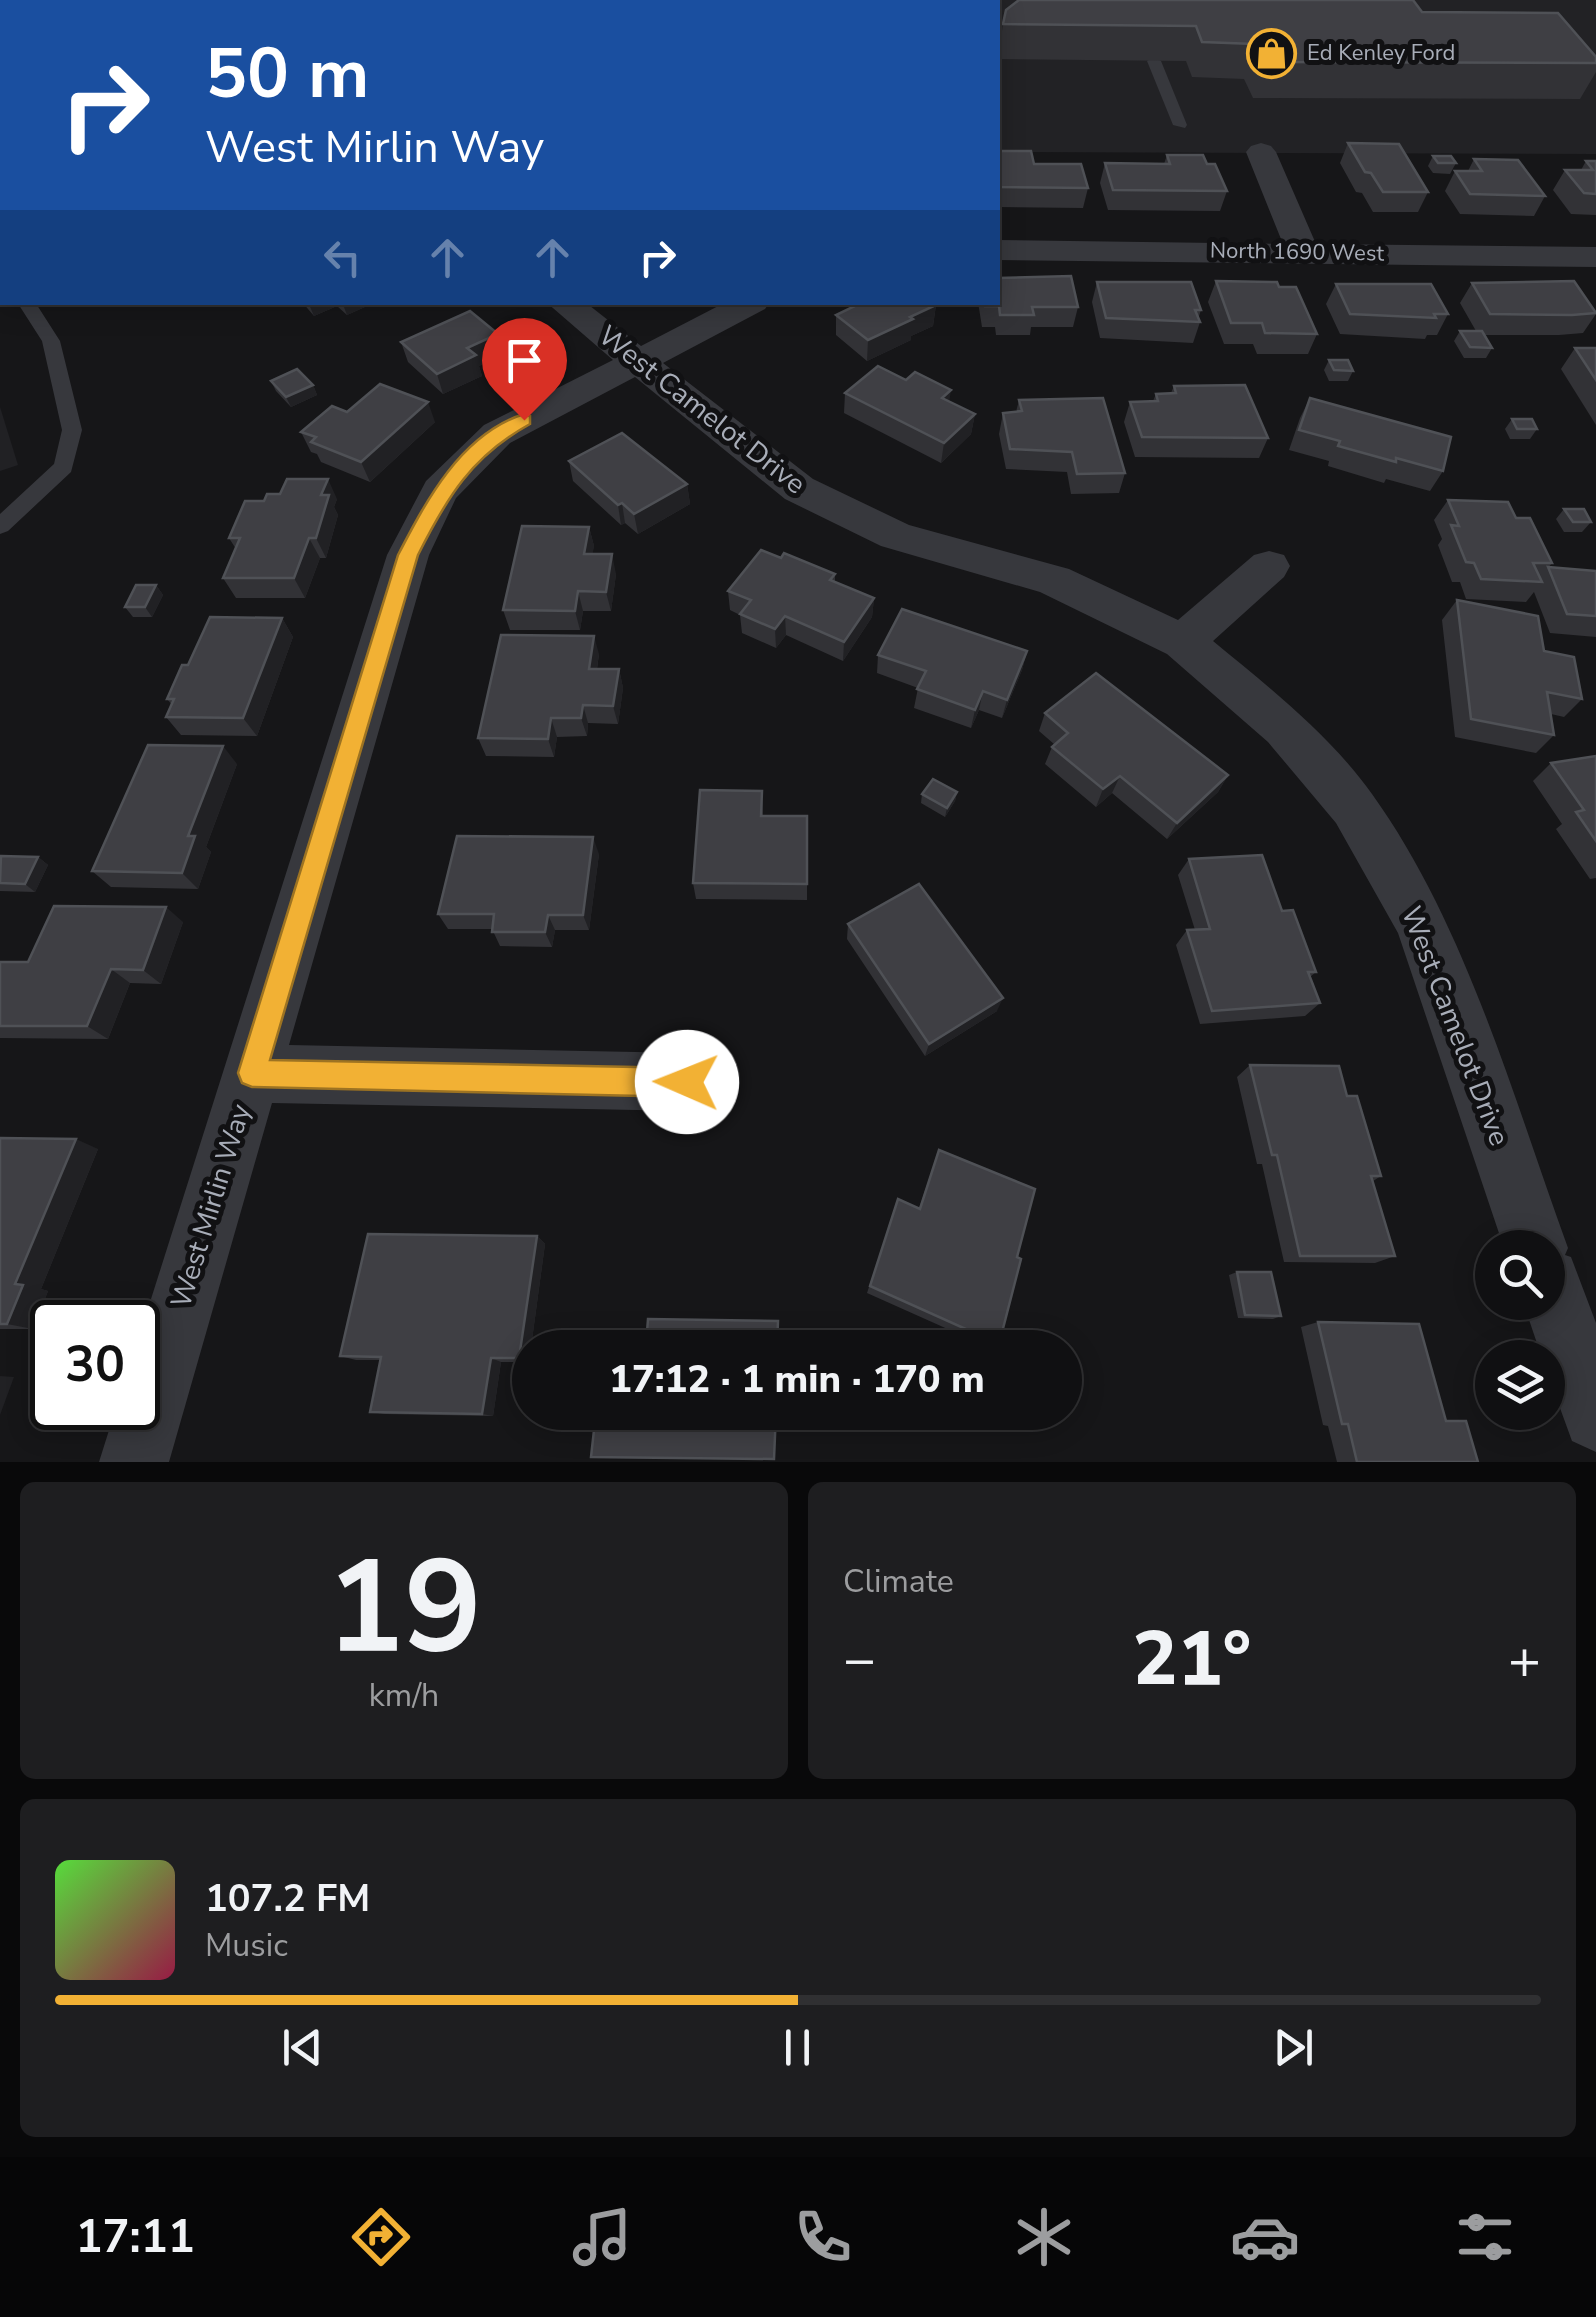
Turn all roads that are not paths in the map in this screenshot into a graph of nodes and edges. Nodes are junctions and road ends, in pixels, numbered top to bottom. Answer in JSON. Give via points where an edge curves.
{"nodes":[{"id":1,"x":1154,"y":61,"type":"edge"},
{"id":2,"x":1180,"y":125,"type":"dead end"},
{"id":3,"x":1261,"y":152,"type":"dead end"},
{"id":4,"x":1000,"y":250,"type":"edge"},
{"id":5,"x":1303,"y":252,"type":"junction"},
{"id":6,"x":1596,"y":257,"type":"edge"},
{"id":7,"x":28,"y":305,"type":"edge"},
{"id":8,"x":567,"y":305,"type":"edge"},
{"id":9,"x":748,"y":305,"type":"edge"},
{"id":10,"x":635,"y":361,"type":"junction"},
{"id":11,"x":0,"y":526,"type":"edge"},
{"id":12,"x":1269,"y":566,"type":"dead end"},
{"id":13,"x":1183,"y":642,"type":"junction"},
{"id":14,"x":252,"y":1073,"type":"junction"},
{"id":15,"x":687,"y":1082,"type":"dead end"},
{"id":16,"x":1530,"y":1230,"type":"edge"},
{"id":17,"x":1562,"y":1320,"type":"edge"},
{"id":18,"x":1596,"y":1417,"type":"edge"},
{"id":19,"x":134,"y":1462,"type":"edge"}],
"edges":[{"from":1,"to":2,"type":"lane"},
{"from":3,"to":5,"type":"street"},
{"from":4,"to":5,"type":"street","name":"North 1690 West"},
{"from":5,"to":6,"type":"street","name":"North 1690 West"},
{"from":7,"to":11,"type":"lane","via":[[51,341],[72,430],[64,467]]},
{"from":8,"to":10,"type":"street","name":"West Camelot Drive"},
{"from":9,"to":10,"type":"street"},
{"from":10,"to":13,"type":"street","name":"West Camelot Drive","via":[[799,489],[896,536],[1054,580]]},
{"from":10,"to":14,"type":"street","name":"West Mirlin Way","via":[[497,434],[440,491],[408,555]]},
{"from":12,"to":13,"type":"street"},
{"from":13,"to":16,"type":"street","name":"West Camelot Drive","via":[[1285,728],[1342,795],[1422,924]]},
{"from":14,"to":15,"type":"street"},
{"from":14,"to":19,"type":"street","name":"West Mirlin Way"},
{"from":17,"to":18,"type":"street"}]}
